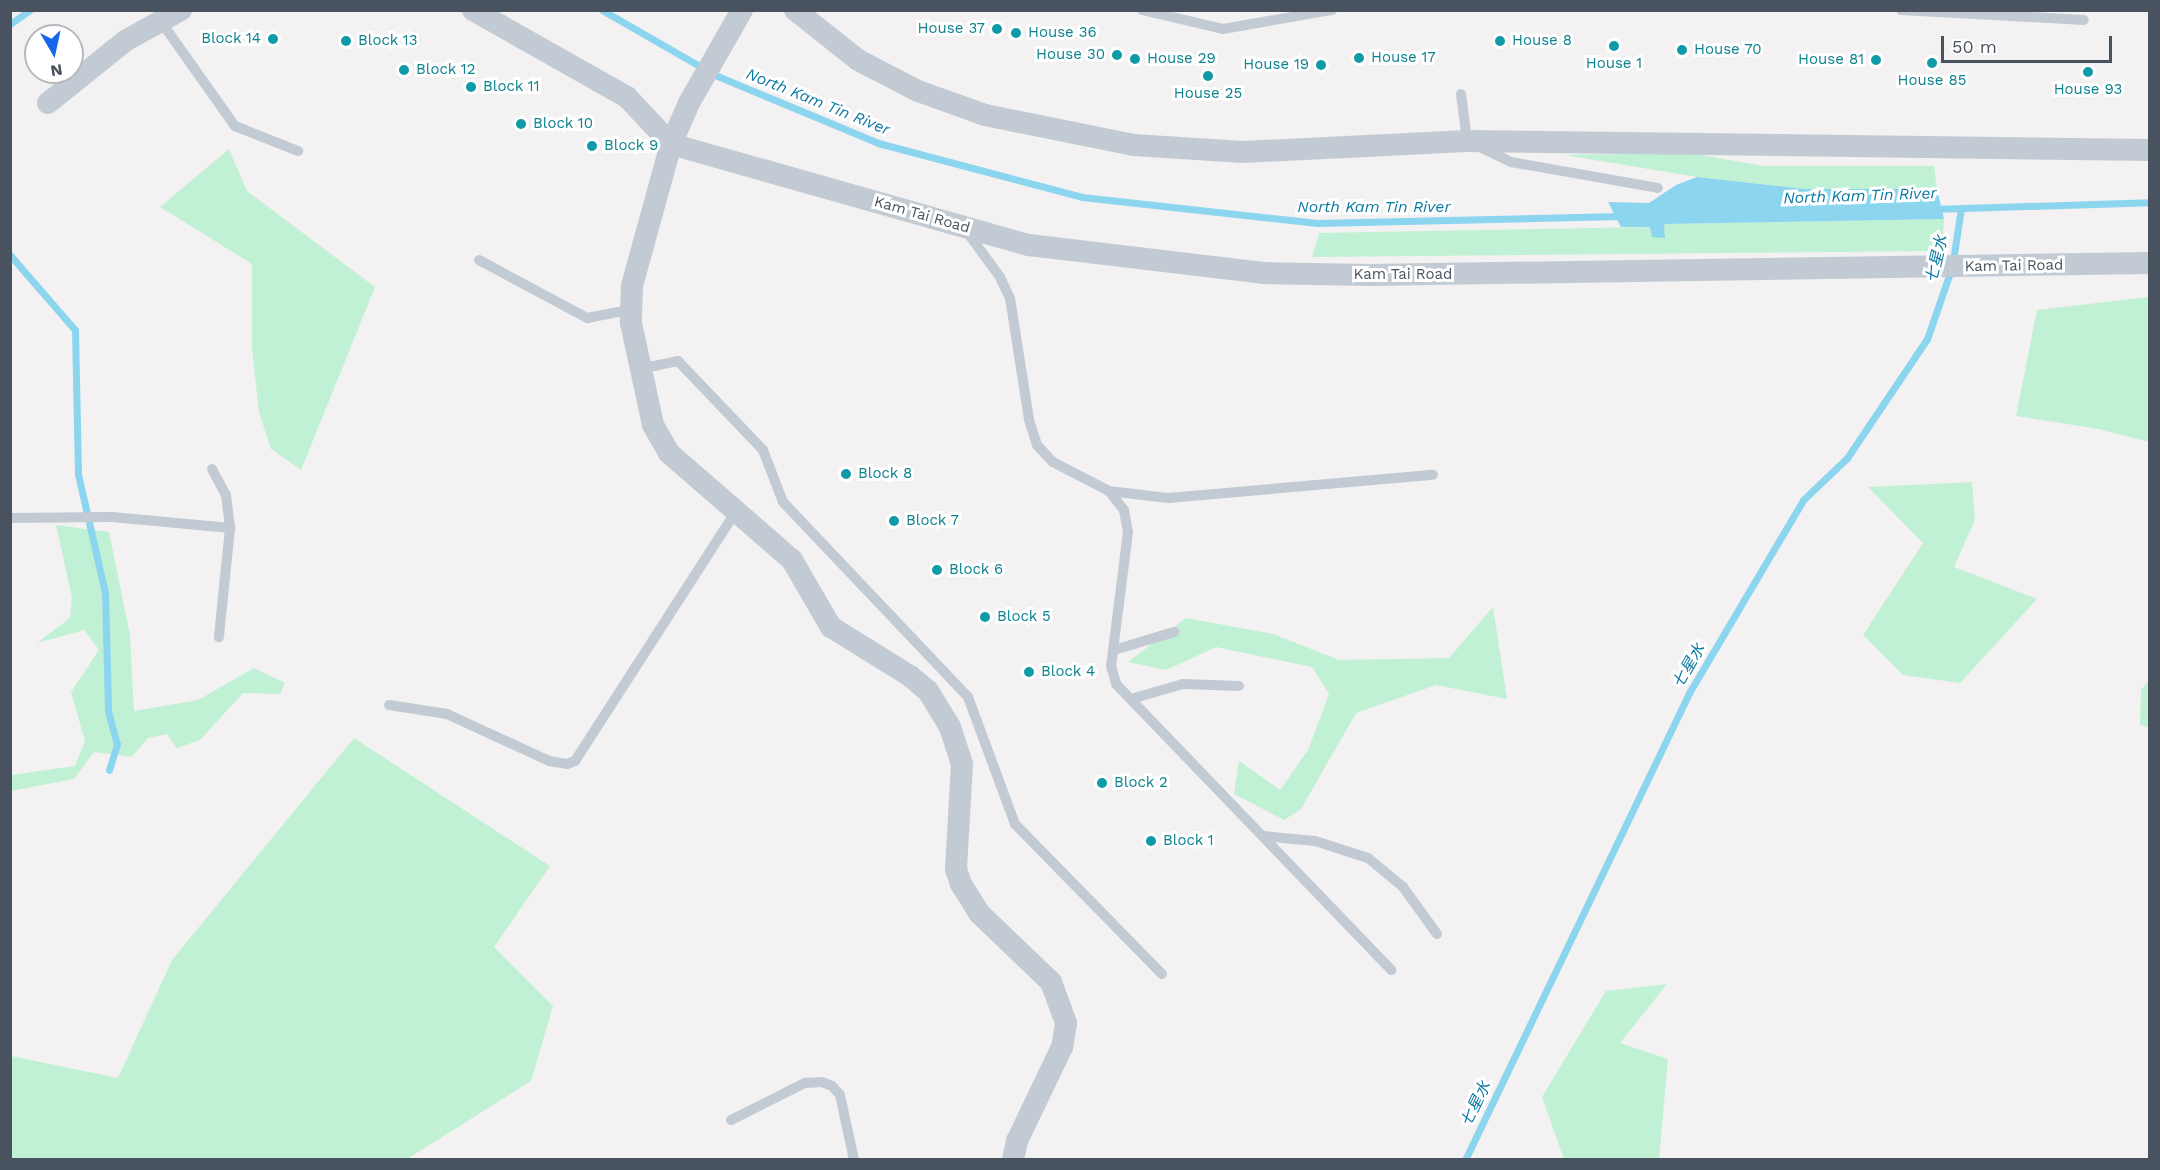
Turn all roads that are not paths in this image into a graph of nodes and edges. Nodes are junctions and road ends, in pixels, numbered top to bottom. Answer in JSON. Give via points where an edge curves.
{"nodes":[{"id":1,"x":181,"y":10,"type":"edge"},
{"id":2,"x":473,"y":10,"type":"edge"},
{"id":3,"x":795,"y":10,"type":"edge"},
{"id":4,"x":1142,"y":10,"type":"edge"},
{"id":5,"x":1332,"y":10,"type":"edge"},
{"id":6,"x":1901,"y":10,"type":"edge"},
{"id":7,"x":1997,"y":13,"type":"edge"},
{"id":8,"x":740,"y":16,"type":"edge"},
{"id":9,"x":2084,"y":20,"type":"dead end"},
{"id":10,"x":162,"y":24,"type":"junction"},
{"id":11,"x":1461,"y":94,"type":"dead end"},
{"id":12,"x":48,"y":103,"type":"dead end"},
{"id":13,"x":1467,"y":141,"type":"junction"},
{"id":14,"x":671,"y":144,"type":"junction"},
{"id":15,"x":2150,"y":150,"type":"edge"},
{"id":16,"x":298,"y":151,"type":"dead end"},
{"id":17,"x":1658,"y":188,"type":"dead end"},
{"id":18,"x":964,"y":226,"type":"junction"},
{"id":19,"x":479,"y":260,"type":"dead end"},
{"id":20,"x":2150,"y":263,"type":"edge"},
{"id":21,"x":629,"y":310,"type":"junction"},
{"id":22,"x":640,"y":369,"type":"junction"},
{"id":23,"x":212,"y":469,"type":"dead end"},
{"id":24,"x":1433,"y":475,"type":"dead end"},
{"id":25,"x":1109,"y":491,"type":"junction"},
{"id":26,"x":738,"y":510,"type":"junction"},
{"id":27,"x":10,"y":518,"type":"edge"},
{"id":28,"x":230,"y":528,"type":"junction"},
{"id":29,"x":1174,"y":632,"type":"dead end"},
{"id":30,"x":219,"y":637,"type":"dead end"},
{"id":31,"x":1114,"y":650,"type":"junction"},
{"id":32,"x":1239,"y":686,"type":"dead end"},
{"id":33,"x":1131,"y":699,"type":"junction"},
{"id":34,"x":389,"y":705,"type":"dead end"},
{"id":35,"x":1262,"y":836,"type":"junction"},
{"id":36,"x":1437,"y":934,"type":"dead end"},
{"id":37,"x":1391,"y":970,"type":"dead end"},
{"id":38,"x":1162,"y":974,"type":"dead end"},
{"id":39,"x":731,"y":1120,"type":"dead end"},
{"id":40,"x":854,"y":1160,"type":"edge"},
{"id":41,"x":1013,"y":1160,"type":"edge"}],
"edges":[{"from":1,"to":10,"type":"street"},
{"from":2,"to":14,"type":"street","via":[[627,97]]},
{"from":3,"to":13,"type":"street","via":[[858,60],[888,78],[985,115],[1071,135],[1134,145],[1243,152]]},
{"from":4,"to":5,"type":"lane","via":[[1223,29]]},
{"from":6,"to":7,"type":"lane"},
{"from":7,"to":9,"type":"lane"},
{"from":8,"to":14,"type":"street","via":[[689,103]]},
{"from":10,"to":12,"type":"street","via":[[111,51]]},
{"from":10,"to":16,"type":"lane","via":[[235,126]]},
{"from":11,"to":13,"type":"lane"},
{"from":13,"to":15,"type":"street"},
{"from":13,"to":17,"type":"lane","via":[[1511,162]]},
{"from":14,"to":18,"type":"street","name":"Kam Tai Road"},
{"from":14,"to":21,"type":"street"},
{"from":18,"to":20,"type":"street","name":"Kam Tai Road","via":[[1029,245],[1263,273],[1370,275]]},
{"from":18,"to":25,"type":"lane","via":[[1010,298],[1029,420],[1037,445],[1053,462]]},
{"from":19,"to":21,"type":"lane","via":[[587,318]]},
{"from":21,"to":22,"type":"street"},
{"from":22,"to":26,"type":"street","via":[[660,444]]},
{"from":22,"to":38,"type":"lane","via":[[678,361],[763,450],[783,502],[968,697],[1015,824]]},
{"from":23,"to":28,"type":"lane","via":[[226,495]]},
{"from":24,"to":25,"type":"lane","via":[[1168,498]]},
{"from":25,"to":31,"type":"lane","via":[[1124,510],[1128,532]]},
{"from":26,"to":34,"type":"lane","via":[[575,761],[549,761],[447,714]]},
{"from":26,"to":41,"type":"street","via":[[792,560],[831,627],[928,691],[950,727],[962,764],[956,869],[961,884],[979,913],[1051,982],[1059,995],[1066,1023],[1062,1047],[1017,1142]]},
{"from":27,"to":28,"type":"lane","via":[[112,517]]},
{"from":28,"to":30,"type":"lane"},
{"from":29,"to":31,"type":"lane"},
{"from":31,"to":33,"type":"lane","via":[[1111,666],[1116,684]]},
{"from":32,"to":33,"type":"lane","via":[[1183,684]]},
{"from":33,"to":35,"type":"lane"},
{"from":35,"to":36,"type":"lane","via":[[1324,843],[1368,858],[1403,887]]},
{"from":35,"to":37,"type":"lane"},
{"from":39,"to":40,"type":"lane","via":[[806,1083],[822,1082],[840,1095]]}]}
